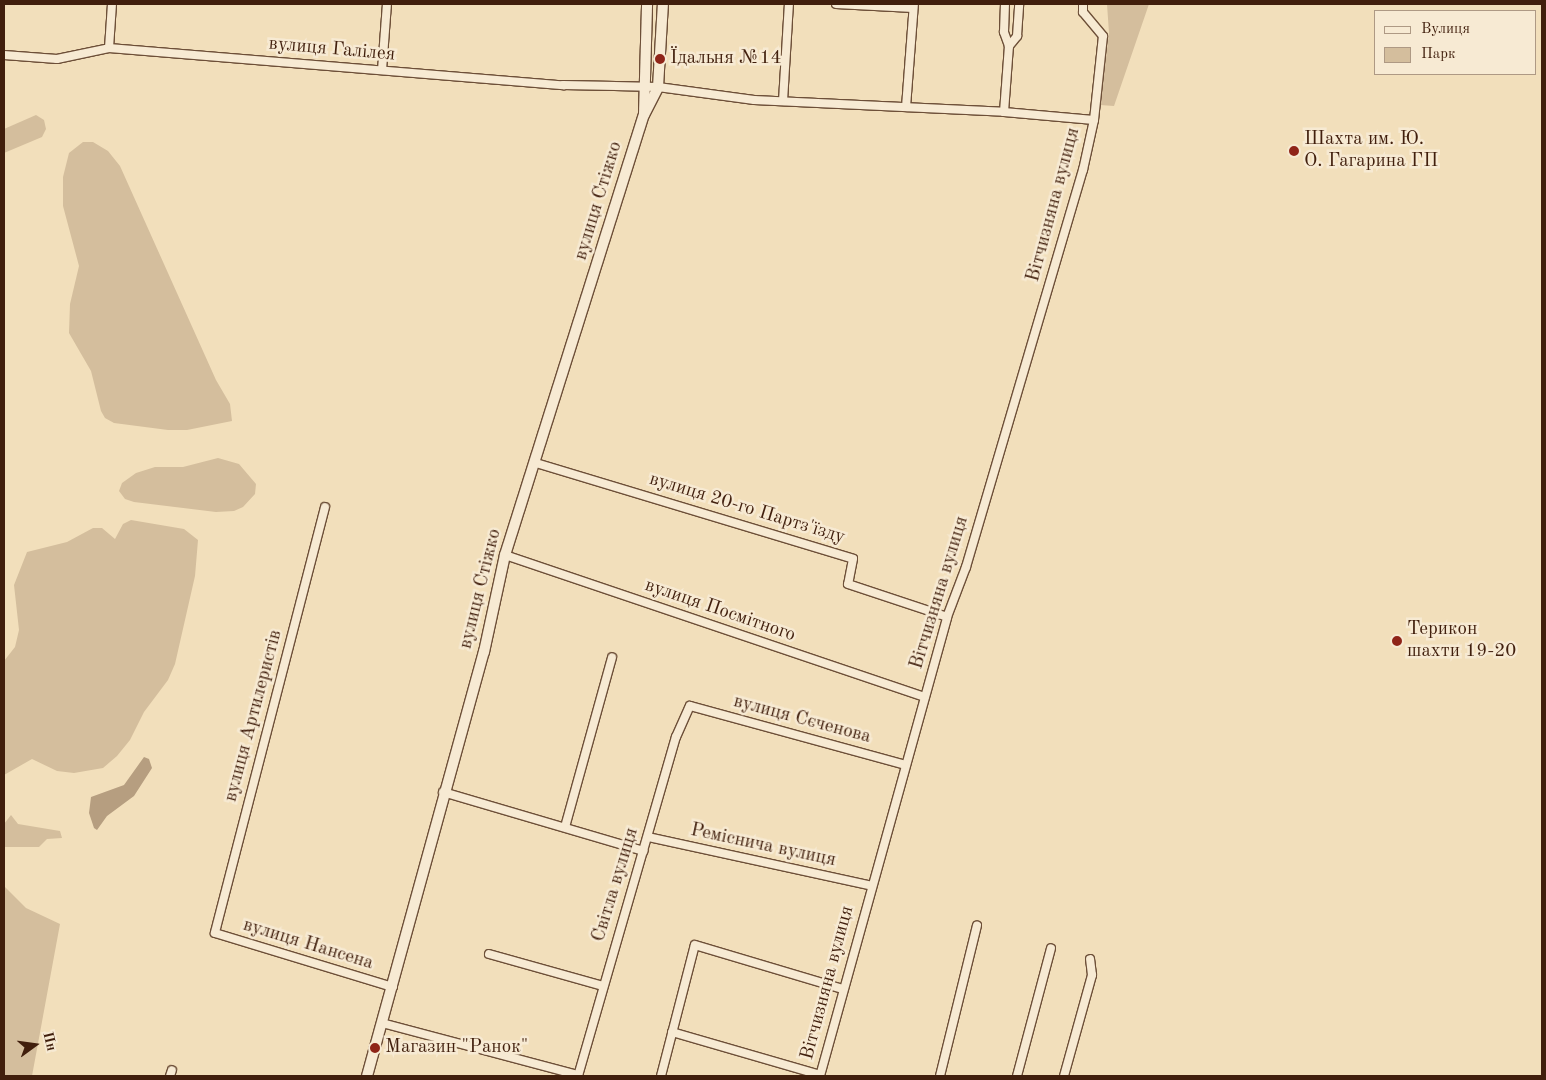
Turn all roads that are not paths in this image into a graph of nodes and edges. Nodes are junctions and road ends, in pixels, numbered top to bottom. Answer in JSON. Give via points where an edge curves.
{"nodes":[{"id":1,"x":112,"y":4,"type":"edge"},
{"id":2,"x":387,"y":4,"type":"edge"},
{"id":3,"x":647,"y":4,"type":"edge"},
{"id":4,"x":663,"y":4,"type":"edge"},
{"id":5,"x":789,"y":4,"type":"edge"},
{"id":6,"x":836,"y":4,"type":"edge"},
{"id":7,"x":1005,"y":4,"type":"edge"},
{"id":8,"x":1019,"y":4,"type":"edge"},
{"id":9,"x":1083,"y":4,"type":"edge"},
{"id":10,"x":913,"y":6,"type":"edge"},
{"id":11,"x":1009,"y":46,"type":"junction"},
{"id":12,"x":109,"y":48,"type":"junction"},
{"id":13,"x":4,"y":55,"type":"edge"},
{"id":14,"x":382,"y":70,"type":"junction"},
{"id":15,"x":643,"y":87,"type":"junction"},
{"id":16,"x":658,"y":87,"type":"junction"},
{"id":17,"x":782,"y":101,"type":"junction"},
{"id":18,"x":906,"y":107,"type":"junction"},
{"id":19,"x":1004,"y":112,"type":"junction"},
{"id":20,"x":644,"y":115,"type":"junction"},
{"id":21,"x":1094,"y":120,"type":"junction"},
{"id":22,"x":536,"y":463,"type":"junction"},
{"id":23,"x":325,"y":507,"type":"dead end"},
{"id":24,"x":505,"y":555,"type":"junction"},
{"id":25,"x":947,"y":617,"type":"junction"},
{"id":26,"x":612,"y":657,"type":"dead end"},
{"id":27,"x":925,"y":697,"type":"junction"},
{"id":28,"x":690,"y":706,"type":"joint"},
{"id":29,"x":906,"y":765,"type":"junction"},
{"id":30,"x":443,"y":792,"type":"junction"},
{"id":31,"x":565,"y":827,"type":"junction"},
{"id":32,"x":648,"y":837,"type":"junction"},
{"id":33,"x":644,"y":851,"type":"junction"},
{"id":34,"x":872,"y":886,"type":"junction"},
{"id":35,"x":977,"y":925,"type":"dead end"},
{"id":36,"x":215,"y":933,"type":"joint"},
{"id":37,"x":1051,"y":948,"type":"dead end"},
{"id":38,"x":489,"y":954,"type":"dead end"},
{"id":39,"x":1090,"y":959,"type":"dead end"},
{"id":40,"x":603,"y":986,"type":"junction"},
{"id":41,"x":393,"y":987,"type":"junction"},
{"id":42,"x":843,"y":989,"type":"junction"},
{"id":43,"x":382,"y":1023,"type":"junction"},
{"id":44,"x":672,"y":1032,"type":"junction"},
{"id":45,"x":367,"y":1076,"type":"edge"},
{"id":46,"x":578,"y":1076,"type":"edge"},
{"id":47,"x":661,"y":1076,"type":"edge"},
{"id":48,"x":820,"y":1076,"type":"edge"},
{"id":49,"x":940,"y":1076,"type":"edge"},
{"id":50,"x":1017,"y":1076,"type":"edge"},
{"id":51,"x":1064,"y":1076,"type":"edge"}],
"edges":[{"from":1,"to":12,"type":"street"},
{"from":2,"to":14,"type":"street"},
{"from":3,"to":15,"type":"street","name":"вулиця Стіжко"},
{"from":4,"to":16,"type":"street","name":"вулиця Стіжко"},
{"from":5,"to":17,"type":"street"},
{"from":6,"to":10,"type":"street"},
{"from":7,"to":11,"type":"street","via":[[1004,32]]},
{"from":8,"to":11,"type":"street","via":[[1017,36]]},
{"from":9,"to":21,"type":"street","name":"Вітчизняна вулиця","via":[[1083,12],[1103,36]]},
{"from":10,"to":18,"type":"street"},
{"from":11,"to":19,"type":"street"},
{"from":12,"to":13,"type":"street","name":"вулиця Галілея","via":[[57,59]]},
{"from":12,"to":14,"type":"street","name":"вулиця Галілея"},
{"from":14,"to":15,"type":"street","name":"вулиця Галілея","via":[[563,85]]},
{"from":15,"to":16,"type":"street","name":"вулиця Галілея"},
{"from":15,"to":20,"type":"street","name":"вулиця Стіжко"},
{"from":16,"to":17,"type":"street","name":"вулиця Галілея"},
{"from":16,"to":20,"type":"street","name":"вулиця Стіжко"},
{"from":17,"to":18,"type":"street","name":"вулиця Галілея"},
{"from":18,"to":19,"type":"street","name":"вулиця Галілея"},
{"from":19,"to":21,"type":"street","name":"вулиця Галілея"},
{"from":20,"to":22,"type":"street","name":"вулиця Стіжко"},
{"from":21,"to":25,"type":"street","name":"Вітчизняна вулиця","via":[[1083,170],[966,567]]},
{"from":22,"to":24,"type":"street","name":"вулиця Стіжко"},
{"from":22,"to":25,"type":"street","name":"вулиця 20-го Партз'їзду","via":[[853,559],[848,584]]},
{"from":23,"to":36,"type":"street","name":"вулиця Артилеристів"},
{"from":24,"to":27,"type":"street","name":"вулиця Посмітного"},
{"from":24,"to":30,"type":"street","name":"вулиця Стіжко","via":[[484,652]]},
{"from":25,"to":27,"type":"street","name":"Вітчизняна вулиця"},
{"from":26,"to":31,"type":"street"},
{"from":27,"to":29,"type":"street","name":"Вітчизняна вулиця"},
{"from":28,"to":29,"type":"street","name":"вулиця Сєченова"},
{"from":28,"to":32,"type":"street","name":"Світла вулиця","via":[[676,737]]},
{"from":29,"to":34,"type":"street","name":"Вітчизняна вулиця"},
{"from":30,"to":31,"type":"street"},
{"from":30,"to":41,"type":"street","name":"вулиця Стіжко"},
{"from":31,"to":33,"type":"street"},
{"from":32,"to":33,"type":"street","name":"Світла вулиця"},
{"from":32,"to":34,"type":"street","name":"Реміснича вулиця"},
{"from":33,"to":40,"type":"street","name":"Світла вулиця"},
{"from":34,"to":42,"type":"street","name":"Вітчизняна вулиця"},
{"from":35,"to":49,"type":"street"},
{"from":36,"to":41,"type":"street","name":"вулиця Нансена"},
{"from":37,"to":50,"type":"street"},
{"from":38,"to":40,"type":"street"},
{"from":39,"to":51,"type":"street","via":[[1092,975]]},
{"from":40,"to":46,"type":"street","name":"Світла вулиця"},
{"from":41,"to":43,"type":"street","name":"вулиця Стіжко"},
{"from":42,"to":44,"type":"street","via":[[695,945]]},
{"from":42,"to":48,"type":"street","name":"Вітчизняна вулиця"},
{"from":43,"to":45,"type":"street","name":"вулиця Стіжко"},
{"from":43,"to":46,"type":"street"},
{"from":44,"to":47,"type":"street"},
{"from":44,"to":48,"type":"street"}]}
